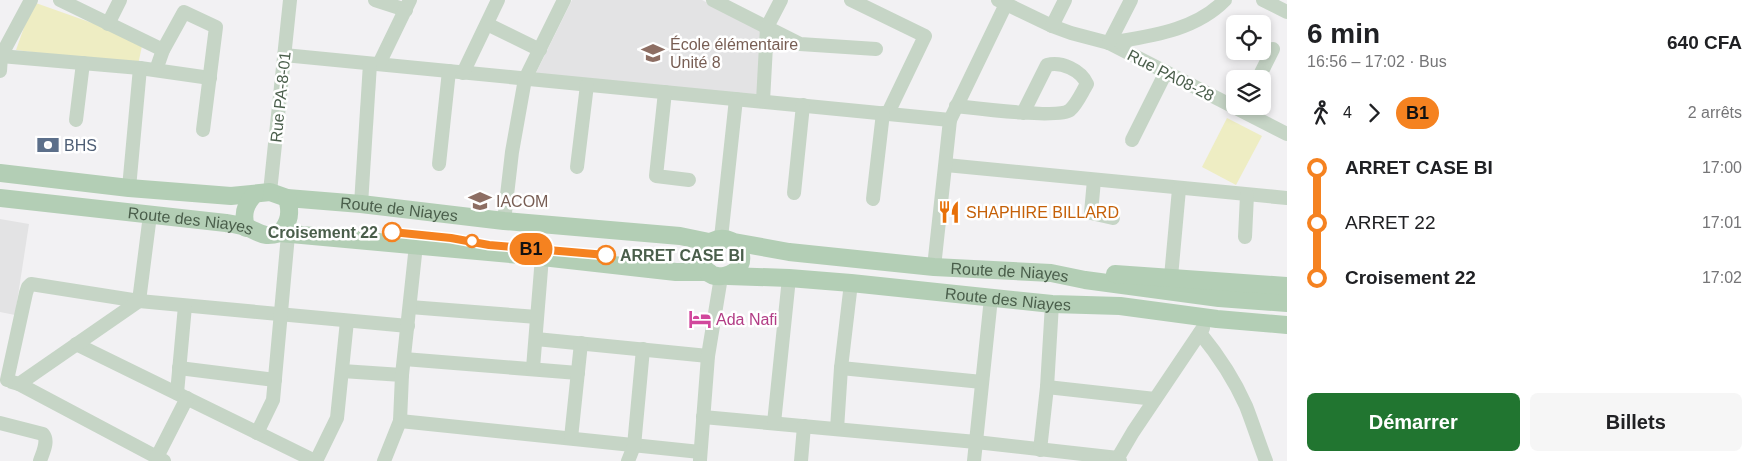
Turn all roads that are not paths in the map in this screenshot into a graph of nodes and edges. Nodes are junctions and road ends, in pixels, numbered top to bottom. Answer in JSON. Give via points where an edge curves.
{"nodes":[{"id":1,"x":31,"y":0,"type":"edge"},
{"id":2,"x":60,"y":0,"type":"edge"},
{"id":3,"x":120,"y":0,"type":"edge"},
{"id":4,"x":289,"y":0,"type":"edge"},
{"id":5,"x":375,"y":0,"type":"edge"},
{"id":6,"x":498,"y":0,"type":"edge"},
{"id":7,"x":564,"y":0,"type":"edge"},
{"id":8,"x":713,"y":0,"type":"edge"},
{"id":9,"x":781,"y":0,"type":"edge"},
{"id":10,"x":851,"y":0,"type":"edge"},
{"id":11,"x":1065,"y":0,"type":"edge"},
{"id":12,"x":1131,"y":0,"type":"edge"},
{"id":13,"x":1225,"y":0,"type":"edge"},
{"id":14,"x":1263,"y":0,"type":"edge"},
{"id":15,"x":1002,"y":2,"type":"edge"},
{"id":16,"x":408,"y":5,"type":"edge"},
{"id":17,"x":1287,"y":12,"type":"edge"},
{"id":18,"x":108,"y":24,"type":"junction"},
{"id":19,"x":487,"y":24,"type":"junction"},
{"id":20,"x":767,"y":26,"type":"junction"},
{"id":21,"x":1052,"y":26,"type":"junction"},
{"id":22,"x":1109,"y":43,"type":"junction"},
{"id":23,"x":876,"y":49,"type":"dead end"},
{"id":24,"x":1273,"y":49,"type":"dead end"},
{"id":25,"x":163,"y":50,"type":"junction"},
{"id":26,"x":540,"y":50,"type":"junction"},
{"id":27,"x":284,"y":55,"type":"junction"},
{"id":28,"x":1,"y":56,"type":"edge"},
{"id":29,"x":82,"y":63,"type":"junction"},
{"id":30,"x":374,"y":64,"type":"junction"},
{"id":31,"x":140,"y":68,"type":"junction"},
{"id":32,"x":156,"y":70,"type":"junction"},
{"id":33,"x":1262,"y":70,"type":"edge"},
{"id":34,"x":0,"y":71,"type":"edge"},
{"id":35,"x":456,"y":72,"type":"junction"},
{"id":36,"x":1166,"y":72,"type":"junction"},
{"id":37,"x":210,"y":78,"type":"junction"},
{"id":38,"x":525,"y":79,"type":"junction"},
{"id":39,"x":587,"y":84,"type":"junction"},
{"id":40,"x":665,"y":92,"type":"junction"},
{"id":41,"x":736,"y":99,"type":"junction"},
{"id":42,"x":1226,"y":100,"type":"edge"},
{"id":43,"x":763,"y":102,"type":"junction"},
{"id":44,"x":803,"y":105,"type":"junction"},
{"id":45,"x":956,"y":106,"type":"junction"},
{"id":46,"x":885,"y":113,"type":"junction"},
{"id":47,"x":1023,"y":113,"type":"junction"},
{"id":48,"x":1255,"y":115,"type":"edge"},
{"id":49,"x":76,"y":120,"type":"dead end"},
{"id":50,"x":950,"y":120,"type":"junction"},
{"id":51,"x":203,"y":130,"type":"dead end"},
{"id":52,"x":1287,"y":134,"type":"edge"},
{"id":53,"x":1132,"y":140,"type":"dead end"},
{"id":54,"x":440,"y":164,"type":"dead end"},
{"id":55,"x":946,"y":165,"type":"junction"},
{"id":56,"x":577,"y":167,"type":"dead end"},
{"id":57,"x":0,"y":173,"type":"edge"},
{"id":58,"x":689,"y":180,"type":"dead end"},
{"id":59,"x":1094,"y":180,"type":"junction"},
{"id":60,"x":129,"y":188,"type":"junction"},
{"id":61,"x":1179,"y":189,"type":"junction"},
{"id":62,"x":794,"y":193,"type":"dead end"},
{"id":63,"x":271,"y":195,"type":"junction"},
{"id":64,"x":1247,"y":195,"type":"junction"},
{"id":65,"x":0,"y":198,"type":"edge"},
{"id":66,"x":1287,"y":198,"type":"edge"},
{"id":67,"x":873,"y":199,"type":"dead end"},
{"id":68,"x":361,"y":204,"type":"junction"},
{"id":69,"x":150,"y":215,"type":"junction"},
{"id":70,"x":1113,"y":218,"type":"dead end"},
{"id":71,"x":504,"y":221,"type":"junction"},
{"id":72,"x":246,"y":228,"type":"junction"},
{"id":73,"x":284,"y":234,"type":"junction"},
{"id":74,"x":1245,"y":237,"type":"dead end"},
{"id":75,"x":721,"y":241,"type":"junction"},
{"id":76,"x":416,"y":245,"type":"junction"},
{"id":77,"x":542,"y":257,"type":"junction"},
{"id":78,"x":934,"y":267,"type":"junction"},
{"id":79,"x":1051,"y":273,"type":"junction"},
{"id":80,"x":719,"y":275,"type":"junction"},
{"id":81,"x":1171,"y":277,"type":"junction"},
{"id":82,"x":788,"y":278,"type":"junction"},
{"id":83,"x":851,"y":283,"type":"junction"},
{"id":84,"x":1287,"y":286,"type":"edge"},
{"id":85,"x":991,"y":298,"type":"junction"},
{"id":86,"x":139,"y":301,"type":"junction"},
{"id":87,"x":1287,"y":303,"type":"edge"},
{"id":88,"x":1055,"y":304,"type":"junction"},
{"id":89,"x":185,"y":306,"type":"junction"},
{"id":90,"x":410,"y":307,"type":"junction"},
{"id":91,"x":281,"y":315,"type":"junction"},
{"id":92,"x":537,"y":317,"type":"junction"},
{"id":93,"x":346,"y":321,"type":"junction"},
{"id":94,"x":1287,"y":325,"type":"edge"},
{"id":95,"x":408,"y":326,"type":"junction"},
{"id":96,"x":1201,"y":331,"type":"junction"},
{"id":97,"x":1287,"y":335,"type":"edge"},
{"id":98,"x":536,"y":339,"type":"junction"},
{"id":99,"x":581,"y":343,"type":"junction"},
{"id":100,"x":76,"y":344,"type":"junction"},
{"id":101,"x":643,"y":349,"type":"junction"},
{"id":102,"x":708,"y":356,"type":"junction"},
{"id":103,"x":404,"y":359,"type":"junction"},
{"id":104,"x":179,"y":368,"type":"junction"},
{"id":105,"x":534,"y":368,"type":"junction"},
{"id":106,"x":841,"y":368,"type":"junction"},
{"id":107,"x":342,"y":371,"type":"junction"},
{"id":108,"x":578,"y":372,"type":"junction"},
{"id":109,"x":402,"y":375,"type":"junction"},
{"id":110,"x":275,"y":380,"type":"junction"},
{"id":111,"x":9,"y":381,"type":"edge"},
{"id":112,"x":982,"y":382,"type":"junction"},
{"id":113,"x":1047,"y":388,"type":"junction"},
{"id":114,"x":182,"y":396,"type":"junction"},
{"id":115,"x":1155,"y":399,"type":"junction"},
{"id":116,"x":703,"y":416,"type":"junction"},
{"id":117,"x":400,"y":421,"type":"junction"},
{"id":118,"x":0,"y":423,"type":"edge"},
{"id":119,"x":774,"y":423,"type":"junction"},
{"id":120,"x":804,"y":426,"type":"junction"},
{"id":121,"x":837,"y":429,"type":"junction"},
{"id":122,"x":257,"y":433,"type":"junction"},
{"id":123,"x":572,"y":438,"type":"junction"},
{"id":124,"x":976,"y":442,"type":"junction"},
{"id":125,"x":634,"y":446,"type":"junction"},
{"id":126,"x":1040,"y":450,"type":"junction"},
{"id":127,"x":700,"y":456,"type":"edge"},
{"id":128,"x":160,"y":459,"type":"edge"},
{"id":129,"x":1118,"y":460,"type":"edge"},
{"id":130,"x":40,"y":461,"type":"edge"},
{"id":131,"x":315,"y":461,"type":"edge"},
{"id":132,"x":384,"y":461,"type":"edge"},
{"id":133,"x":628,"y":461,"type":"edge"},
{"id":134,"x":801,"y":461,"type":"edge"},
{"id":135,"x":974,"y":461,"type":"edge"},
{"id":136,"x":1266,"y":461,"type":"edge"}],
"edges":[{"from":1,"to":28,"type":"street"},
{"from":2,"to":18,"type":"street"},
{"from":3,"to":18,"type":"street"},
{"from":4,"to":27,"type":"street","name":"Rue PA-8-01"},
{"from":5,"to":16,"type":"street"},
{"from":6,"to":19,"type":"street"},
{"from":7,"to":26,"type":"street"},
{"from":8,"to":20,"type":"street"},
{"from":9,"to":20,"type":"street"},
{"from":10,"to":46,"type":"street","via":[[926,36]]},
{"from":11,"to":21,"type":"street"},
{"from":12,"to":22,"type":"street"},
{"from":13,"to":22,"type":"street","via":[[1215,11],[1194,22],[1147,37]]},
{"from":14,"to":17,"type":"street"},
{"from":15,"to":21,"type":"street"},
{"from":15,"to":45,"type":"street"},
{"from":16,"to":30,"type":"street"},
{"from":18,"to":25,"type":"street"},
{"from":19,"to":26,"type":"street"},
{"from":19,"to":35,"type":"street"},
{"from":20,"to":23,"type":"street","via":[[800,44]]},
{"from":20,"to":43,"type":"street"},
{"from":21,"to":22,"type":"street"},
{"from":22,"to":36,"type":"street","name":"Rue PA08-28"},
{"from":24,"to":33,"type":"street"},
{"from":25,"to":32,"type":"street"},
{"from":25,"to":37,"type":"street","via":[[184,12],[214,25],[217,30]]},
{"from":26,"to":38,"type":"street"},
{"from":27,"to":30,"type":"street"},
{"from":27,"to":63,"type":"street","name":"Rue PA-8-01"},
{"from":28,"to":29,"type":"street"},
{"from":28,"to":34,"type":"street"},
{"from":29,"to":31,"type":"street"},
{"from":29,"to":49,"type":"street"},
{"from":30,"to":35,"type":"street"},
{"from":30,"to":68,"type":"street"},
{"from":31,"to":32,"type":"street"},
{"from":31,"to":60,"type":"street"},
{"from":32,"to":37,"type":"street"},
{"from":35,"to":38,"type":"street"},
{"from":35,"to":54,"type":"street"},
{"from":36,"to":42,"type":"street","name":"Rue PA08-28"},
{"from":36,"to":53,"type":"street"},
{"from":37,"to":51,"type":"street"},
{"from":38,"to":39,"type":"street"},
{"from":38,"to":71,"type":"street"},
{"from":39,"to":40,"type":"street"},
{"from":39,"to":56,"type":"street"},
{"from":40,"to":41,"type":"street"},
{"from":40,"to":58,"type":"street","via":[[656,176]]},
{"from":41,"to":43,"type":"street"},
{"from":41,"to":75,"type":"street"},
{"from":43,"to":44,"type":"street"},
{"from":44,"to":46,"type":"street"},
{"from":44,"to":62,"type":"street"},
{"from":45,"to":47,"type":"street"},
{"from":45,"to":50,"type":"street"},
{"from":46,"to":50,"type":"street"},
{"from":46,"to":67,"type":"street"},
{"from":47,"to":47,"type":"street","via":[[1047,64],[1055,62],[1071,68],[1088,84],[1066,112]]},
{"from":48,"to":52,"type":"street","name":"Rue PA08-28"},
{"from":50,"to":55,"type":"street"},
{"from":55,"to":59,"type":"street"},
{"from":55,"to":78,"type":"street"},
{"from":57,"to":60,"type":"main road","name":"Route des Niayes"},
{"from":59,"to":61,"type":"street"},
{"from":59,"to":70,"type":"street","via":[[1092,213]]},
{"from":60,"to":63,"type":"main road","name":"Route des Niayes","via":[[231,196]]},
{"from":61,"to":64,"type":"street"},
{"from":61,"to":81,"type":"street"},
{"from":63,"to":68,"type":"main road","name":"Route de Niayes"},
{"from":63,"to":72,"type":"main road","via":[[246,205]]},
{"from":63,"to":73,"type":"main road","via":[[290,214]]},
{"from":64,"to":66,"type":"street"},
{"from":64,"to":74,"type":"street"},
{"from":65,"to":69,"type":"main road","name":"Route des Niayes"},
{"from":68,"to":71,"type":"main road","name":"Route de Niayes"},
{"from":69,"to":72,"type":"main road","name":"Route des Niayes"},
{"from":69,"to":86,"type":"street"},
{"from":71,"to":75,"type":"main road","name":"Route de Niayes"},
{"from":72,"to":73,"type":"main road","name":"Route des Niayes","via":[[266,236]]},
{"from":73,"to":76,"type":"main road","name":"Route des Niayes"},
{"from":73,"to":91,"type":"street"},
{"from":75,"to":78,"type":"main road","name":"Route de Niayes","via":[[789,252]]},
{"from":75,"to":80,"type":"main road","via":[[704,248],[702,260],[704,267]]},
{"from":75,"to":80,"type":"main road","via":[[738,248],[741,260],[738,267]]},
{"from":76,"to":77,"type":"main road","name":"Route des Niayes"},
{"from":76,"to":90,"type":"street"},
{"from":77,"to":80,"type":"main road","name":"Route des Niayes"},
{"from":77,"to":92,"type":"street"},
{"from":78,"to":79,"type":"main road","name":"Route de Niayes"},
{"from":79,"to":81,"type":"main road"},
{"from":79,"to":87,"type":"main road","name":"Route de Niayes","via":[[1219,298]]},
{"from":80,"to":82,"type":"main road","name":"Route des Niayes"},
{"from":80,"to":102,"type":"street"},
{"from":81,"to":84,"type":"main road"},
{"from":82,"to":83,"type":"main road","name":"Route des Niayes"},
{"from":82,"to":119,"type":"street"},
{"from":83,"to":85,"type":"main road","name":"Route des Niayes"},
{"from":83,"to":106,"type":"street"},
{"from":85,"to":88,"type":"main road","name":"Route des Niayes"},
{"from":85,"to":112,"type":"street"},
{"from":86,"to":89,"type":"street"},
{"from":86,"to":100,"type":"street"},
{"from":86,"to":111,"type":"street","via":[[31,284],[26,293]]},
{"from":88,"to":94,"type":"main road","name":"Route des Niayes","via":[[1120,306]]},
{"from":88,"to":96,"type":"main road"},
{"from":88,"to":113,"type":"street"},
{"from":89,"to":91,"type":"street"},
{"from":89,"to":104,"type":"street"},
{"from":90,"to":92,"type":"street"},
{"from":90,"to":95,"type":"street"},
{"from":91,"to":93,"type":"street"},
{"from":91,"to":110,"type":"street"},
{"from":92,"to":98,"type":"street"},
{"from":93,"to":95,"type":"street"},
{"from":93,"to":107,"type":"street"},
{"from":95,"to":103,"type":"street"},
{"from":96,"to":97,"type":"main road"},
{"from":96,"to":115,"type":"street"},
{"from":96,"to":136,"type":"street","via":[[1245,404]]},
{"from":98,"to":99,"type":"street"},
{"from":98,"to":105,"type":"street"},
{"from":99,"to":101,"type":"street"},
{"from":99,"to":108,"type":"street"},
{"from":100,"to":111,"type":"street"},
{"from":100,"to":114,"type":"street"},
{"from":101,"to":102,"type":"street"},
{"from":101,"to":125,"type":"street"},
{"from":102,"to":116,"type":"street"},
{"from":103,"to":105,"type":"street"},
{"from":103,"to":109,"type":"street"},
{"from":104,"to":110,"type":"street"},
{"from":104,"to":114,"type":"street"},
{"from":105,"to":108,"type":"street"},
{"from":106,"to":112,"type":"street"},
{"from":106,"to":121,"type":"street"},
{"from":107,"to":109,"type":"street"},
{"from":107,"to":131,"type":"street","via":[[337,418]]},
{"from":108,"to":123,"type":"street"},
{"from":109,"to":117,"type":"street"},
{"from":110,"to":122,"type":"street","via":[[273,400]]},
{"from":111,"to":128,"type":"street"},
{"from":112,"to":124,"type":"street"},
{"from":113,"to":115,"type":"street"},
{"from":113,"to":126,"type":"street"},
{"from":114,"to":122,"type":"street"},
{"from":114,"to":128,"type":"street"},
{"from":115,"to":129,"type":"street"},
{"from":116,"to":119,"type":"street"},
{"from":116,"to":127,"type":"street"},
{"from":117,"to":123,"type":"street"},
{"from":117,"to":132,"type":"street"},
{"from":118,"to":130,"type":"street","via":[[46,436]]},
{"from":119,"to":120,"type":"street"},
{"from":120,"to":121,"type":"street"},
{"from":120,"to":134,"type":"street"},
{"from":121,"to":124,"type":"street"},
{"from":122,"to":131,"type":"street"},
{"from":123,"to":125,"type":"street"},
{"from":124,"to":126,"type":"street"},
{"from":124,"to":135,"type":"street"},
{"from":125,"to":127,"type":"street"},
{"from":125,"to":133,"type":"street"},
{"from":126,"to":129,"type":"street"}]}
